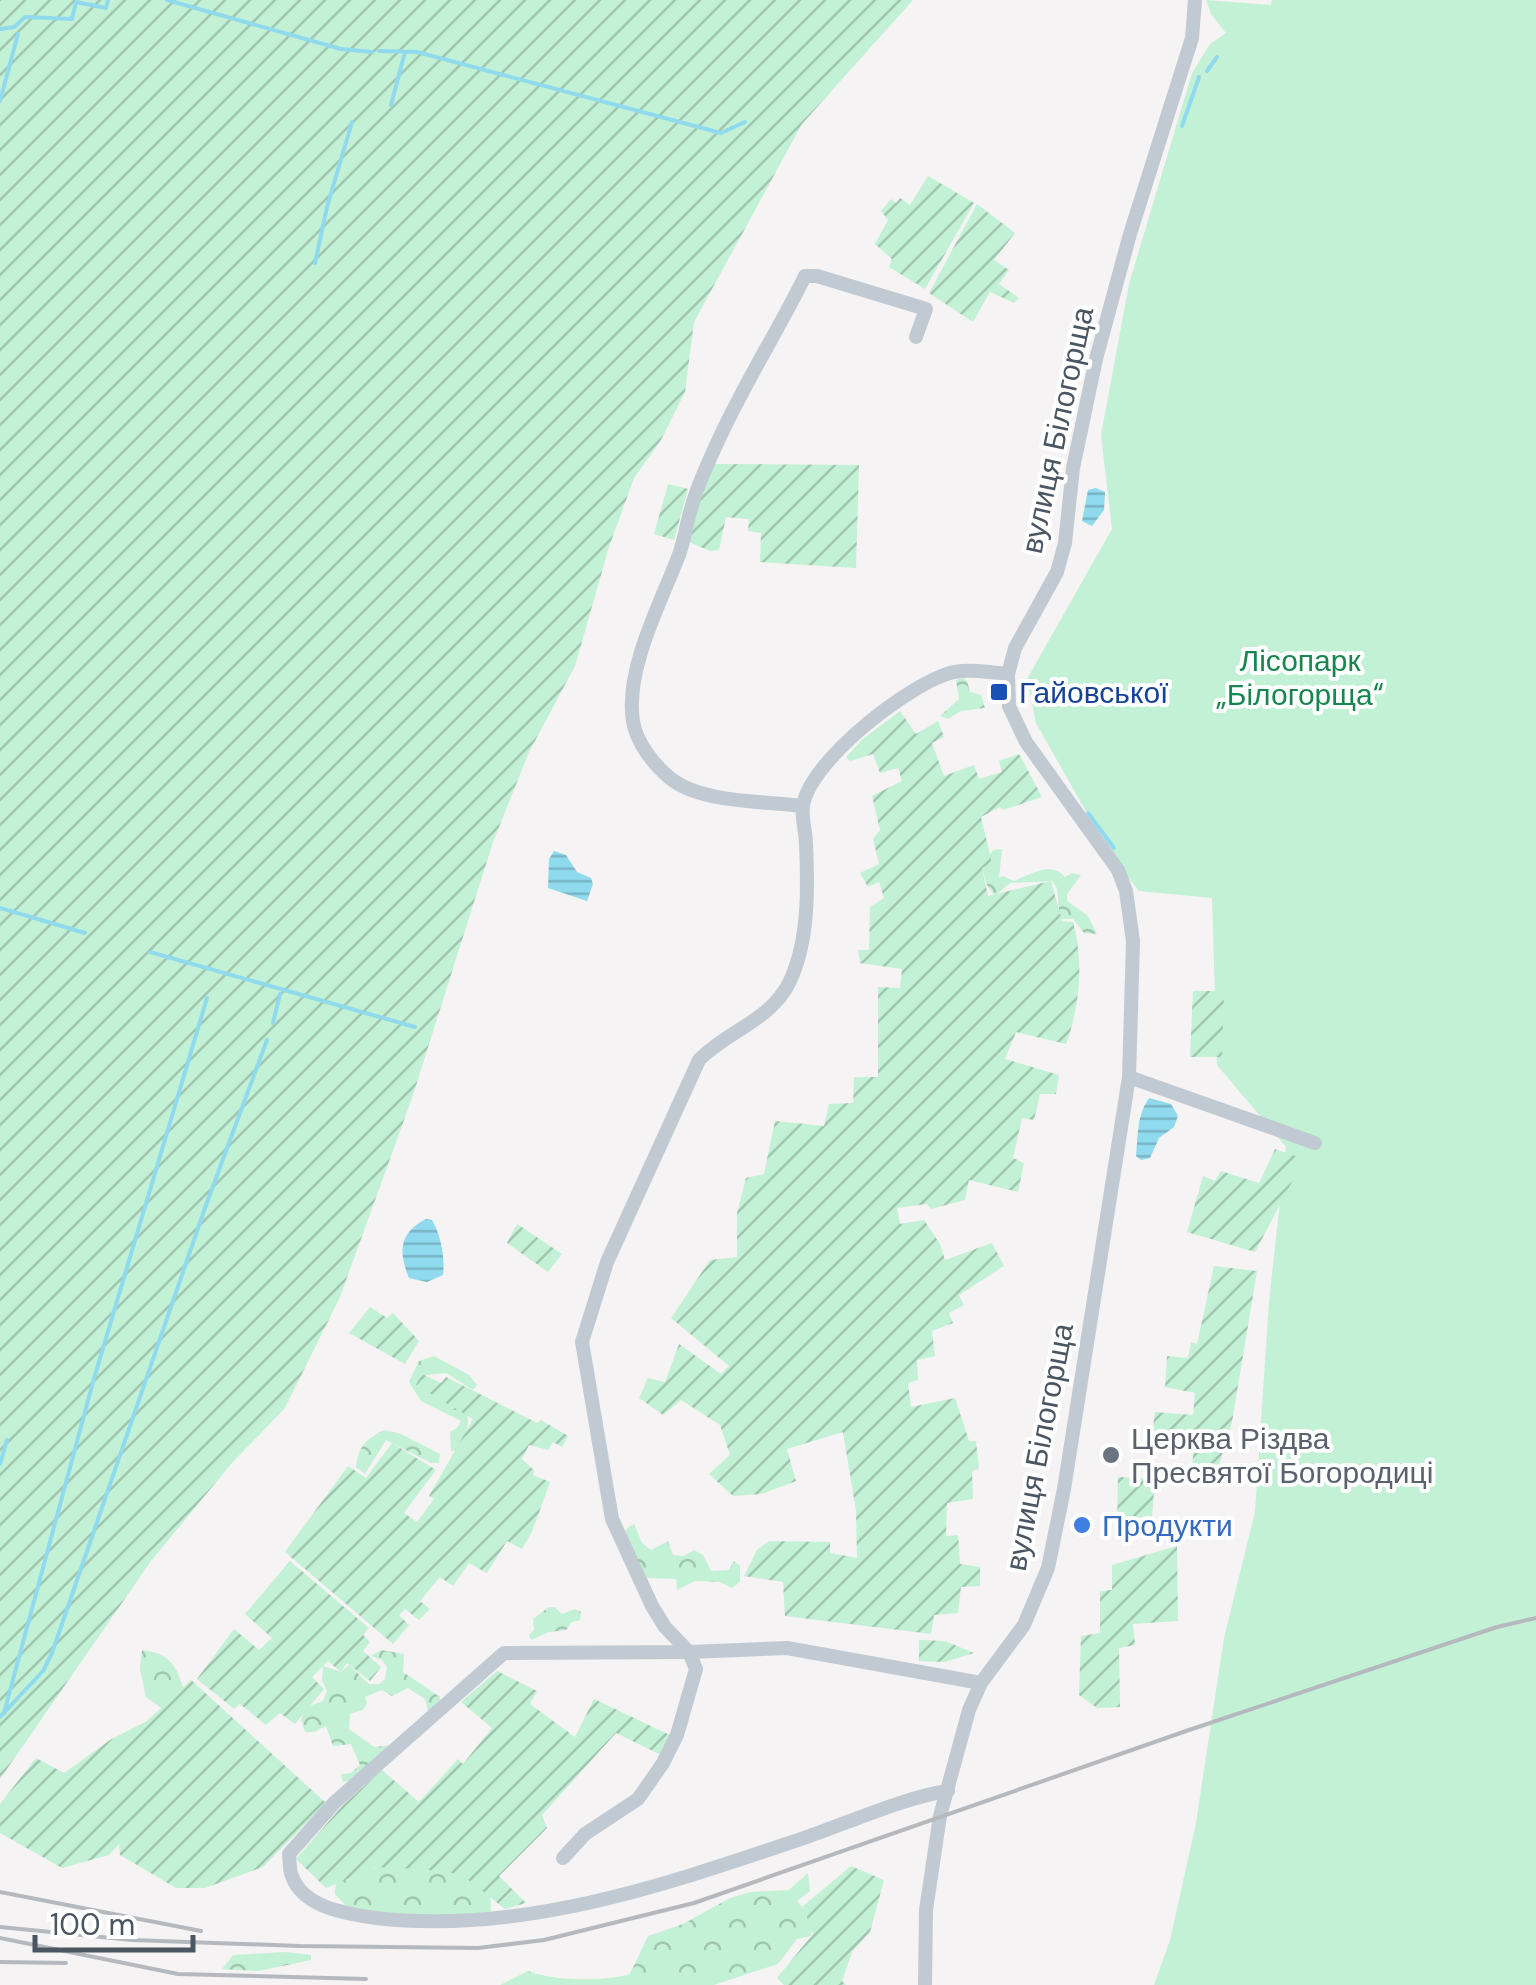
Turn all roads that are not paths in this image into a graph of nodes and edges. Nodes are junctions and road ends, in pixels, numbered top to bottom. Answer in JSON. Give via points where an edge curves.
{"nodes":[{"id":1,"x":1196,"y":0,"type":"edge"},
{"id":2,"x":916,"y":337,"type":"dead end"},
{"id":3,"x":1008,"y":674,"type":"junction"},
{"id":4,"x":803,"y":806,"type":"junction"},
{"id":5,"x":1129,"y":1077,"type":"junction"},
{"id":6,"x":1315,"y":1143,"type":"dead end"},
{"id":7,"x":689,"y":1652,"type":"junction"},
{"id":8,"x":982,"y":1682,"type":"junction"},
{"id":9,"x":948,"y":1792,"type":"junction"},
{"id":10,"x":563,"y":1858,"type":"dead end"},
{"id":11,"x":926,"y":1985,"type":"edge"}],
"edges":[{"from":1,"to":3,"type":"street","name":"вулиця Білогорща","via":[[1192,38],[1096,359],[1057,572]]},
{"from":2,"to":4,"type":"street","via":[[926,308],[806,276],[713,452],[636,676],[632,718],[641,742],[683,788]]},
{"from":3,"to":4,"type":"street","via":[[969,670],[920,686],[840,747]]},
{"from":3,"to":5,"type":"street","name":"вулиця Білогорща","via":[[1009,706],[1026,742],[1118,870],[1126,891],[1133,941]]},
{"from":4,"to":7,"type":"street","via":[[806,894],[789,984],[763,1016],[699,1060],[607,1262],[582,1342],[612,1519],[652,1606]]},
{"from":5,"to":6,"type":"street"},
{"from":5,"to":8,"type":"street","name":"вулиця Білогорща","via":[[1048,1568],[1024,1624]]},
{"from":7,"to":8,"type":"street","via":[[787,1648]]},
{"from":7,"to":9,"type":"street","via":[[504,1652],[334,1803],[289,1854],[292,1878],[334,1910],[411,1922],[464,1921],[672,1882]]},
{"from":7,"to":10,"type":"street","via":[[696,1669],[663,1764],[638,1799],[585,1834]]},
{"from":8,"to":9,"type":"street","name":"вулиця Білогорща"},
{"from":9,"to":11,"type":"street","name":"вулиця Білогорща","via":[[926,1910]]}]}
